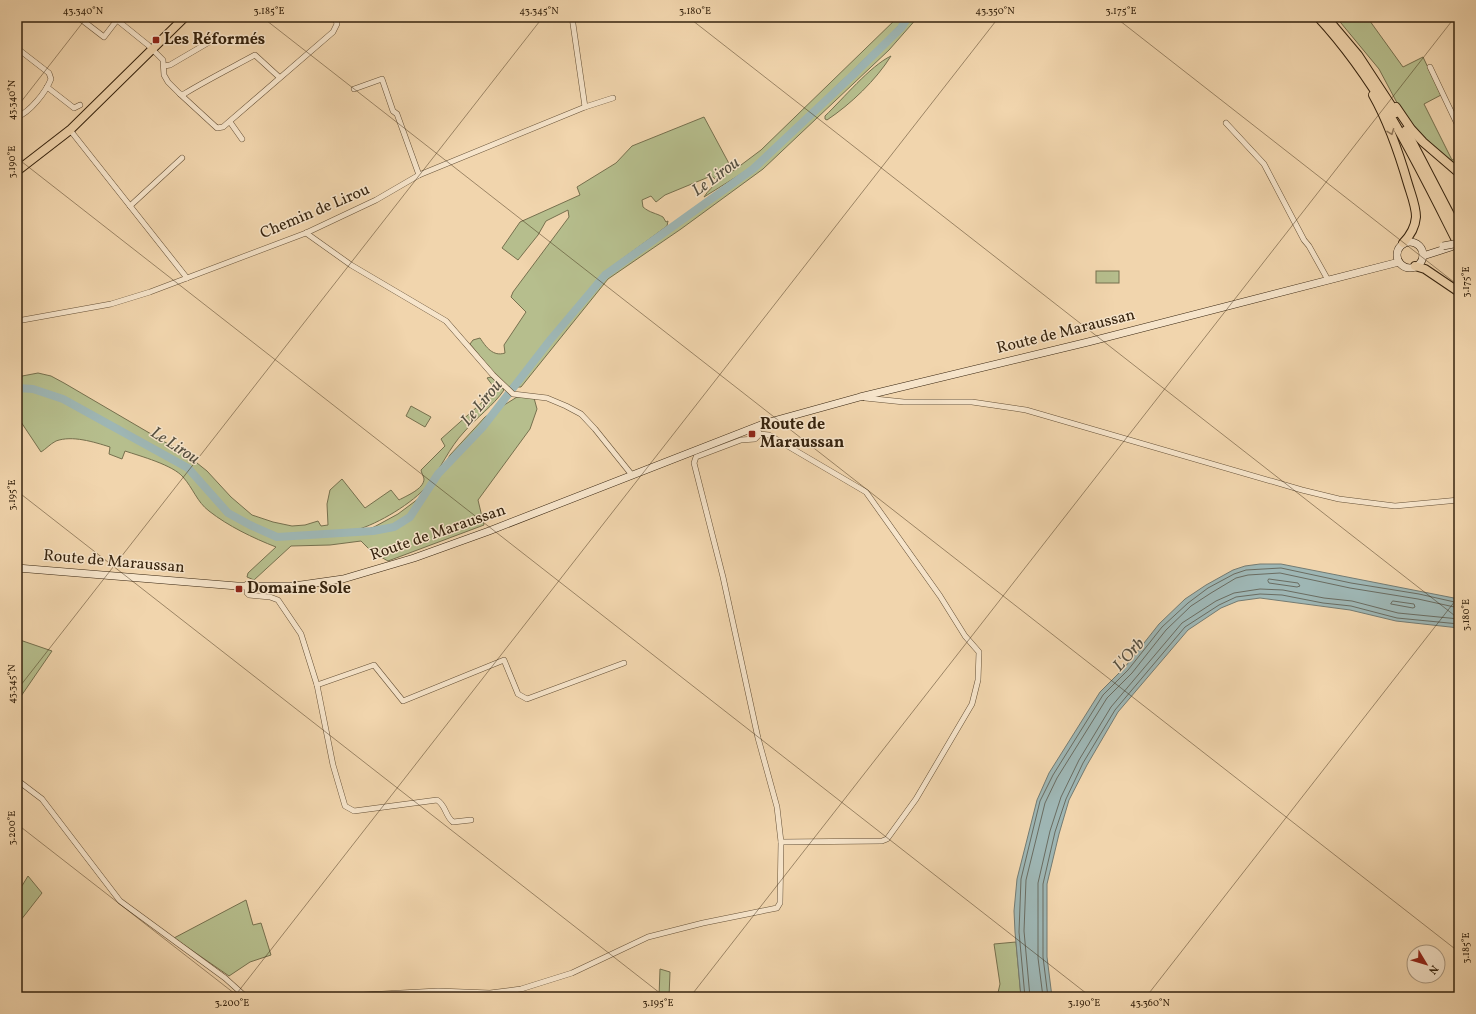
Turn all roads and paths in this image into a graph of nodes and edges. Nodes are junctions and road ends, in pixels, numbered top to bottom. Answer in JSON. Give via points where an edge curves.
{"nodes":[{"id":1,"x":78,"y":17,"type":"edge"},
{"id":2,"x":185,"y":17,"type":"edge"},
{"id":3,"x":335,"y":17,"type":"edge"},
{"id":4,"x":572,"y":17,"type":"edge"},
{"id":5,"x":1318,"y":17,"type":"edge"},
{"id":6,"x":1326,"y":17,"type":"edge"},
{"id":7,"x":118,"y":19,"type":"edge"},
{"id":8,"x":215,"y":35,"type":"dead end"},
{"id":9,"x":18,"y":49,"type":"dead end"},
{"id":10,"x":153,"y":49,"type":"junction"},
{"id":11,"x":1354,"y":60,"type":"junction"},
{"id":12,"x":164,"y":66,"type":"junction"},
{"id":13,"x":1430,"y":67,"type":"dead end"},
{"id":14,"x":279,"y":77,"type":"junction"},
{"id":15,"x":47,"y":87,"type":"junction"},
{"id":16,"x":354,"y":89,"type":"dead end"},
{"id":17,"x":180,"y":94,"type":"junction"},
{"id":18,"x":613,"y":98,"type":"dead end"},
{"id":19,"x":1390,"y":101,"type":"junction"},
{"id":20,"x":80,"y":105,"type":"dead end"},
{"id":21,"x":585,"y":107,"type":"junction"},
{"id":22,"x":17,"y":117,"type":"edge"},
{"id":23,"x":230,"y":122,"type":"junction"},
{"id":24,"x":1226,"y":123,"type":"dead end"},
{"id":25,"x":1459,"y":128,"type":"edge"},
{"id":26,"x":70,"y":130,"type":"junction"},
{"id":27,"x":242,"y":139,"type":"dead end"},
{"id":28,"x":182,"y":158,"type":"dead end"},
{"id":29,"x":26,"y":164,"type":"junction"},
{"id":30,"x":17,"y":165,"type":"edge"},
{"id":31,"x":17,"y":171,"type":"edge"},
{"id":32,"x":1459,"y":173,"type":"edge"},
{"id":33,"x":419,"y":175,"type":"junction"},
{"id":34,"x":130,"y":206,"type":"junction"},
{"id":35,"x":1459,"y":232,"type":"edge"},
{"id":36,"x":306,"y":233,"type":"junction"},
{"id":37,"x":1403,"y":243,"type":"junction"},
{"id":38,"x":1459,"y":245,"type":"edge"},
{"id":39,"x":1421,"y":247,"type":"junction"},
{"id":40,"x":1443,"y":248,"type":"junction"},
{"id":41,"x":1397,"y":251,"type":"junction"},
{"id":42,"x":1423,"y":256,"type":"junction"},
{"id":43,"x":1399,"y":262,"type":"junction"},
{"id":44,"x":1383,"y":265,"type":"junction"},
{"id":45,"x":1415,"y":266,"type":"junction"},
{"id":46,"x":187,"y":278,"type":"junction"},
{"id":47,"x":1328,"y":280,"type":"junction"},
{"id":48,"x":1459,"y":292,"type":"edge"},
{"id":49,"x":17,"y":321,"type":"edge"},
{"id":50,"x":860,"y":397,"type":"junction"},
{"id":51,"x":757,"y":426,"type":"junction"},
{"id":52,"x":760,"y":434,"type":"junction"},
{"id":53,"x":632,"y":475,"type":"junction"},
{"id":54,"x":1459,"y":500,"type":"edge"},
{"id":55,"x":17,"y":567,"type":"edge"},
{"id":56,"x":247,"y":584,"type":"junction"},
{"id":57,"x":624,"y":663,"type":"dead end"},
{"id":58,"x":317,"y":685,"type":"junction"},
{"id":59,"x":17,"y":780,"type":"edge"},
{"id":60,"x":471,"y":820,"type":"dead end"},
{"id":61,"x":781,"y":842,"type":"junction"},
{"id":62,"x":246,"y":997,"type":"edge"},
{"id":63,"x":326,"y":997,"type":"edge"}],
"edges":[{"from":1,"to":7,"type":"street","via":[[104,37]]},
{"from":2,"to":10,"type":"main road"},
{"from":3,"to":14,"type":"street","via":[[337,24],[333,32]]},
{"from":4,"to":21,"type":"street"},
{"from":5,"to":11,"type":"main road"},
{"from":6,"to":19,"type":"main road","via":[[1358,55]]},
{"from":7,"to":10,"type":"street"},
{"from":8,"to":12,"type":"street","via":[[211,41]]},
{"from":9,"to":15,"type":"street","via":[[49,73],[51,79]]},
{"from":10,"to":12,"type":"street","via":[[163,60]]},
{"from":10,"to":26,"type":"main road"},
{"from":11,"to":37,"type":"main road","one_way":true,"via":[[1386,119],[1414,204],[1416,216],[1413,229]]},
{"from":11,"to":38,"type":"main road","via":[[1399,129]]},
{"from":12,"to":17,"type":"street","via":[[164,75]]},
{"from":13,"to":25,"type":"street"},
{"from":14,"to":17,"type":"street","via":[[254,55]]},
{"from":14,"to":23,"type":"street"},
{"from":15,"to":20,"type":"street","via":[[74,108]]},
{"from":15,"to":22,"type":"street","via":[[30,108]]},
{"from":16,"to":33,"type":"street","via":[[382,79]]},
{"from":17,"to":23,"type":"street","via":[[218,128]]},
{"from":18,"to":21,"type":"street","name":"Chemin de Lirou"},
{"from":19,"to":32,"type":"main road","via":[[1423,142]]},
{"from":19,"to":35,"type":"main road","via":[[1416,146]]},
{"from":21,"to":33,"type":"street","name":"Chemin de Lirou"},
{"from":23,"to":27,"type":"street"},
{"from":24,"to":47,"type":"street","via":[[1264,164]]},
{"from":26,"to":29,"type":"main road"},
{"from":26,"to":34,"type":"street"},
{"from":28,"to":34,"type":"street"},
{"from":29,"to":30,"type":"main road"},
{"from":29,"to":31,"type":"main road"},
{"from":33,"to":36,"type":"street","name":"Chemin de Lirou","via":[[363,207]]},
{"from":34,"to":46,"type":"street"},
{"from":36,"to":46,"type":"street","name":"Chemin de Lirou"},
{"from":36,"to":53,"type":"street","via":[[351,265],[446,321],[493,376],[513,394],[547,398],[581,414]]},
{"from":37,"to":39,"type":"main road","via":[[1410,241]]},
{"from":37,"to":41,"type":"main road"},
{"from":38,"to":40,"type":"main road","bridge":true},
{"from":39,"to":40,"type":"main road"},
{"from":39,"to":42,"type":"main road"},
{"from":40,"to":42,"type":"main road"},
{"from":41,"to":43,"type":"main road"},
{"from":41,"to":44,"type":"main road","name":"Route de Maraussan"},
{"from":42,"to":45,"type":"main road"},
{"from":43,"to":44,"type":"main road","name":"Route de Maraussan"},
{"from":43,"to":45,"type":"main road","via":[[1404,266]]},
{"from":44,"to":47,"type":"main road","name":"Route de Maraussan"},
{"from":45,"to":48,"type":"main road","via":[[1426,269]]},
{"from":46,"to":49,"type":"street","name":"Chemin de Lirou","via":[[111,304]]},
{"from":47,"to":50,"type":"main road","name":"Route de Maraussan"},
{"from":50,"to":51,"type":"main road","name":"Route de Maraussan"},
{"from":50,"to":54,"type":"street","via":[[904,402],[972,402],[1026,410],[1339,499],[1395,506]]},
{"from":51,"to":52,"type":"street"},
{"from":51,"to":53,"type":"main road","name":"Route de Maraussan"},
{"from":52,"to":61,"type":"street","via":[[755,439],[741,440],[696,457],[694,463],[776,807]]},
{"from":52,"to":61,"type":"street","via":[[769,435],[866,492],[940,596],[965,636],[979,652],[978,680],[972,704],[916,799],[887,839]]},
{"from":53,"to":56,"type":"main road","name":"Route de Maraussan","via":[[414,558],[351,576]]},
{"from":55,"to":56,"type":"main road","name":"Route de Maraussan"},
{"from":56,"to":58,"type":"street","via":[[249,595],[278,600],[301,634]]},
{"from":57,"to":58,"type":"street","via":[[527,699],[518,694],[504,660],[403,701],[374,665]]},
{"from":58,"to":60,"type":"street","via":[[333,765],[344,806],[348,810],[437,800],[442,803],[453,822]]},
{"from":59,"to":62,"type":"street","via":[[42,799],[120,901],[225,978]]},
{"from":61,"to":63,"type":"street","via":[[780,904],[777,908],[648,937],[572,973],[521,990]]}]}
